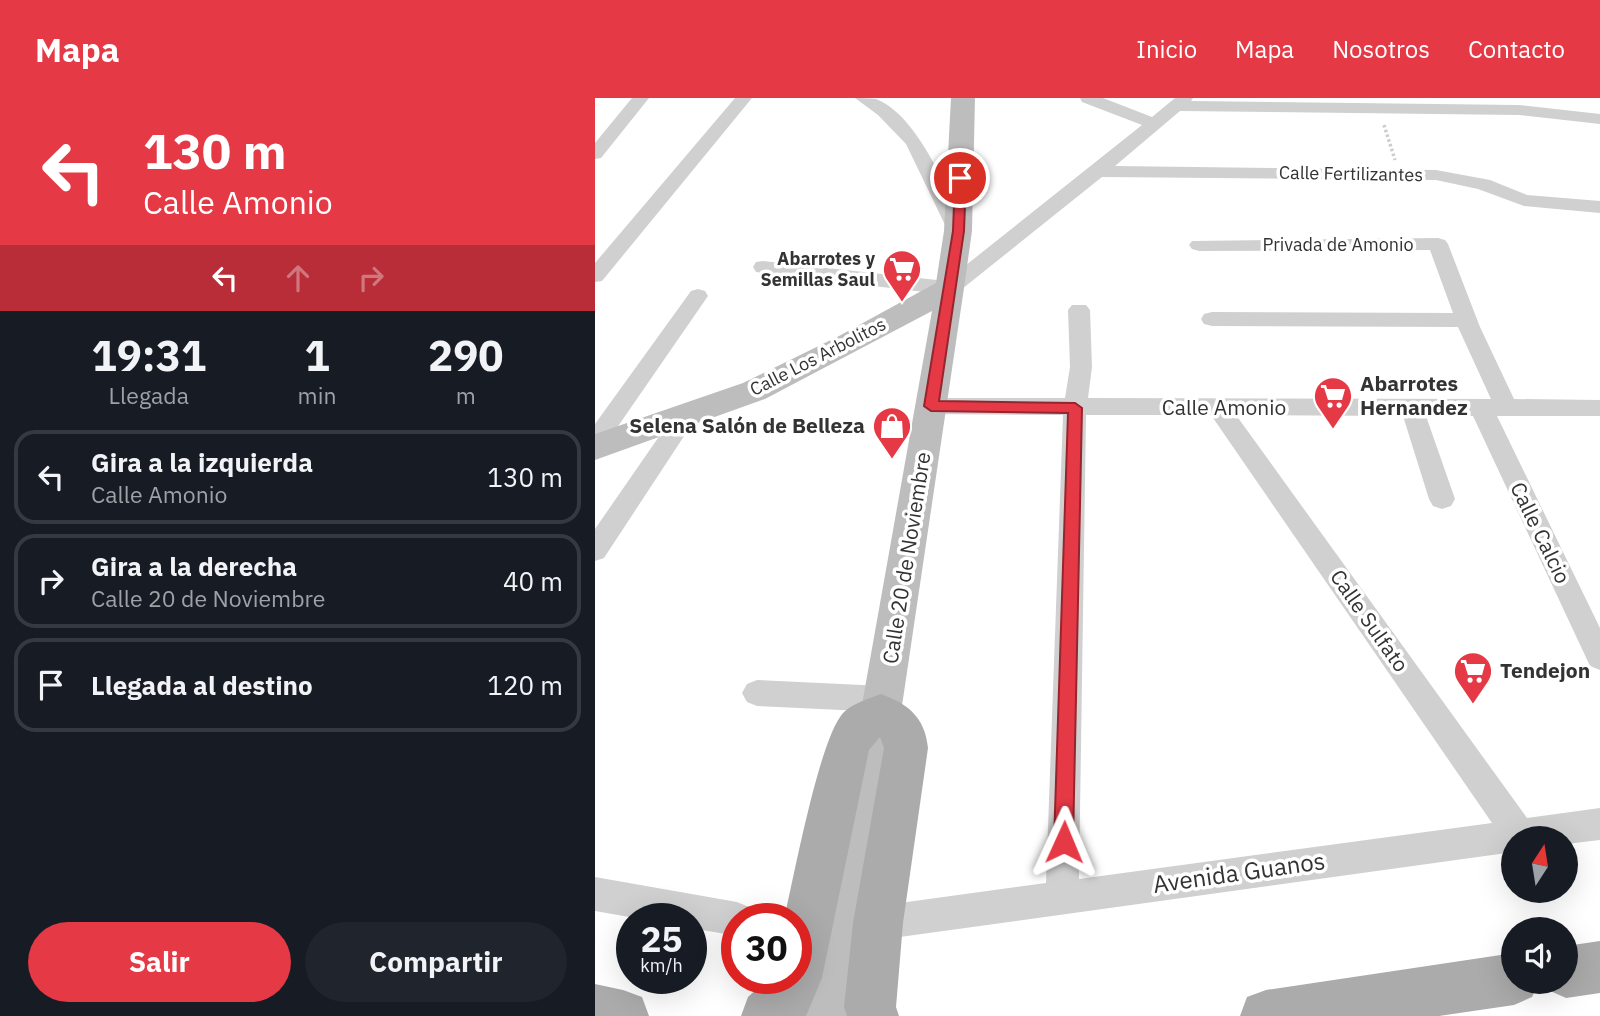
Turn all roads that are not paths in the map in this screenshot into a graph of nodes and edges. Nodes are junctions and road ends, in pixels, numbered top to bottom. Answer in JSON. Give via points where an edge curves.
{"nodes":[{"id":1,"x":641,"y":98,"type":"edge"},
{"id":2,"x":744,"y":98,"type":"edge"},
{"id":3,"x":863,"y":98,"type":"edge"},
{"id":4,"x":963,"y":98,"type":"edge"},
{"id":5,"x":1087,"y":98,"type":"edge"},
{"id":6,"x":1179,"y":102,"type":"edge"},
{"id":7,"x":1600,"y":119,"type":"edge"},
{"id":8,"x":1154,"y":124,"type":"junction"},
{"id":9,"x":595,"y":154,"type":"edge"},
{"id":10,"x":1098,"y":171,"type":"junction"},
{"id":11,"x":1600,"y":207,"type":"edge"},
{"id":12,"x":958,"y":231,"type":"junction"},
{"id":13,"x":1199,"y":245,"type":"dead end"},
{"id":14,"x":763,"y":267,"type":"dead end"},
{"id":15,"x":595,"y":276,"type":"edge"},
{"id":16,"x":950,"y":288,"type":"junction"},
{"id":17,"x":698,"y":296,"type":"dead end"},
{"id":18,"x":1079,"y":310,"type":"dead end"},
{"id":19,"x":1212,"y":319,"type":"dead end"},
{"id":20,"x":1466,"y":320,"type":"junction"},
{"id":21,"x":931,"y":406,"type":"junction"},
{"id":22,"x":1218,"y":407,"type":"junction"},
{"id":23,"x":1507,"y":407,"type":"junction"},
{"id":24,"x":1075,"y":408,"type":"junction"},
{"id":25,"x":1481,"y":408,"type":"junction"},
{"id":26,"x":1600,"y":408,"type":"edge"},
{"id":27,"x":1412,"y":409,"type":"junction"},
{"id":28,"x":684,"y":418,"type":"junction"},
{"id":29,"x":595,"y":445,"type":"edge"},
{"id":30,"x":1442,"y":499,"type":"dead end"},
{"id":31,"x":595,"y":550,"type":"edge"},
{"id":32,"x":1600,"y":657,"type":"edge"},
{"id":33,"x":757,"y":693,"type":"dead end"},
{"id":34,"x":879,"y":722,"type":"junction"},
{"id":35,"x":1600,"y":824,"type":"edge"},
{"id":36,"x":1514,"y":826,"type":"edge"},
{"id":37,"x":1579,"y":827,"type":"edge"},
{"id":38,"x":1501,"y":838,"type":"edge"},
{"id":39,"x":595,"y":894,"type":"edge"},
{"id":40,"x":1062,"y":897,"type":"junction"},
{"id":41,"x":809,"y":903,"type":"edge"},
{"id":42,"x":721,"y":916,"type":"edge"},
{"id":43,"x":878,"y":923,"type":"junction"},
{"id":44,"x":1600,"y":967,"type":"edge"},
{"id":45,"x":1578,"y":970,"type":"edge"},
{"id":46,"x":1501,"y":981,"type":"edge"},
{"id":47,"x":789,"y":994,"type":"edge"},
{"id":48,"x":595,"y":1010,"type":"edge"},
{"id":49,"x":623,"y":1016,"type":"edge"},
{"id":50,"x":767,"y":1016,"type":"edge"},
{"id":51,"x":827,"y":1016,"type":"edge"},
{"id":52,"x":873,"y":1016,"type":"edge"},
{"id":53,"x":1266,"y":1016,"type":"edge"}],
"edges":[{"from":1,"to":9,"type":"street"},
{"from":2,"to":15,"type":"street"},
{"from":3,"to":12,"type":"street","via":[[884,111],[914,142]]},
{"from":4,"to":12,"type":"main road","name":"Calle 20 de Noviembre"},
{"from":5,"to":8,"type":"street"},
{"from":6,"to":7,"type":"street","via":[[1519,110]]},
{"from":6,"to":8,"type":"street","name":"Calle Los Arbolitos"},
{"from":8,"to":10,"type":"street","name":"Calle Los Arbolitos"},
{"from":10,"to":11,"type":"street","name":"Calle Fertilizantes","via":[[1436,175],[1483,184],[1524,200]]},
{"from":10,"to":16,"type":"street","name":"Calle Los Arbolitos"},
{"from":12,"to":16,"type":"main road","name":"Calle 20 de Noviembre"},
{"from":13,"to":20,"type":"street","name":"Privada de Amonio","via":[[1438,244]]},
{"from":14,"to":16,"type":"street"},
{"from":16,"to":21,"type":"main road","name":"Calle 20 de Noviembre"},
{"from":16,"to":28,"type":"main road","name":"Calle Los Arbolitos","via":[[754,391]]},
{"from":17,"to":29,"type":"street"},
{"from":18,"to":24,"type":"street","via":[[1081,367]]},
{"from":19,"to":20,"type":"street"},
{"from":20,"to":23,"type":"street","name":"Privada de Amonio"},
{"from":21,"to":24,"type":"street","name":"Calle Amonio"},
{"from":21,"to":34,"type":"main road","name":"Calle 20 de Noviembre"},
{"from":22,"to":24,"type":"street","name":"Calle Amonio"},
{"from":22,"to":27,"type":"street","name":"Calle Amonio"},
{"from":22,"to":36,"type":"street","name":"Calle Sulfato"},
{"from":23,"to":25,"type":"street","name":"Calle Amonio"},
{"from":23,"to":26,"type":"street","name":"Calle Amonio"},
{"from":24,"to":40,"type":"street"},
{"from":25,"to":27,"type":"street","name":"Calle Amonio"},
{"from":25,"to":32,"type":"street","name":"Calle Calcio"},
{"from":27,"to":30,"type":"street"},
{"from":28,"to":29,"type":"main road","name":"Calle Los Arbolitos"},
{"from":28,"to":31,"type":"street"},
{"from":33,"to":34,"type":"street"},
{"from":34,"to":41,"type":"main road","via":[[866,720],[854,731]]},
{"from":34,"to":43,"type":"main road","via":[[895,720],[902,728],[906,748]]},
{"from":34,"to":51,"type":"main road","name":"Calle 20 de Noviembre"},
{"from":35,"to":37,"type":"street","name":"Avenida Guanos"},
{"from":38,"to":40,"type":"street","name":"Avenida Guanos"},
{"from":39,"to":42,"type":"street"},
{"from":40,"to":43,"type":"street","name":"Avenida Guanos"},
{"from":43,"to":52,"type":"main road"},
{"from":44,"to":45,"type":"main road"},
{"from":46,"to":53,"type":"main road"},
{"from":47,"to":50,"type":"main road"},
{"from":48,"to":49,"type":"main road"}]}
